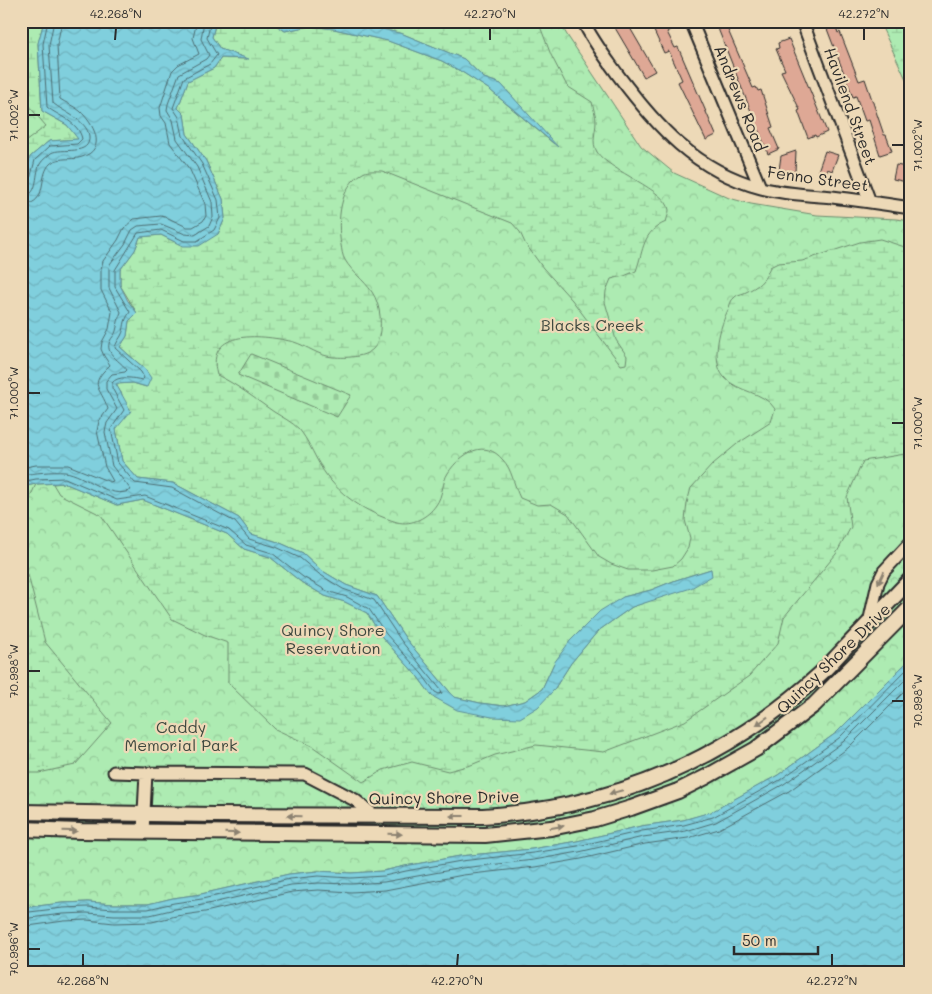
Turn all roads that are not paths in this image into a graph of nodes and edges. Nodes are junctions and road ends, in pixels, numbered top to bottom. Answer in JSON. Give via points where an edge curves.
{"nodes":[{"id":1,"x":583,"y":21,"type":"edge"},
{"id":2,"x":692,"y":21,"type":"edge"},
{"id":3,"x":802,"y":21,"type":"edge"},
{"id":4,"x":760,"y":187,"type":"junction"},
{"id":5,"x":870,"y":202,"type":"junction"},
{"id":6,"x":911,"y":208,"type":"edge"},
{"id":7,"x":911,"y":542,"type":"edge"},
{"id":8,"x":911,"y":579,"type":"edge"},
{"id":9,"x":911,"y":608,"type":"edge"},
{"id":10,"x":869,"y":623,"type":"junction"},
{"id":11,"x":114,"y":772,"type":"dead end"},
{"id":12,"x":146,"y":773,"type":"junction"},
{"id":13,"x":21,"y":812,"type":"edge"},
{"id":14,"x":144,"y":814,"type":"junction"},
{"id":15,"x":375,"y":816,"type":"junction"},
{"id":16,"x":21,"y":829,"type":"edge"},
{"id":17,"x":143,"y":832,"type":"junction"}],
"edges":[{"from":1,"to":4,"type":"street","name":"Fenno Street","via":[[600,50],[659,127],[701,160]]},
{"from":2,"to":4,"type":"street","name":"Andrews Road"},
{"from":3,"to":5,"type":"street","name":"Havilend Street"},
{"from":4,"to":5,"type":"street","name":"Fenno Street"},
{"from":5,"to":6,"type":"street","name":"Fenno Street"},
{"from":7,"to":10,"type":"street","one_way":true,"via":[[884,571]]},
{"from":8,"to":10,"type":"main road","name":"Quincy Shore Drive"},
{"from":17,"to":9,"type":"main road","name":"Quincy Shore Drive","one_way":true,"via":[[485,835],[551,828],[595,819],[678,791],[756,749],[814,705]]},
{"from":10,"to":15,"type":"main road","name":"Quincy Shore Drive","one_way":true,"via":[[819,675],[758,724],[706,756],[629,789],[572,805],[510,815]]},
{"from":11,"to":12,"type":"street"},
{"from":12,"to":14,"type":"street"},
{"from":12,"to":15,"type":"street","via":[[305,774],[355,800]]},
{"from":13,"to":14,"type":"main road","name":"Quincy Shore Drive"},
{"from":15,"to":14,"type":"main road","name":"Quincy Shore Drive","one_way":true},
{"from":14,"to":17,"type":"street"},
{"from":16,"to":17,"type":"main road","name":"Quincy Shore Drive","one_way":true}]}
